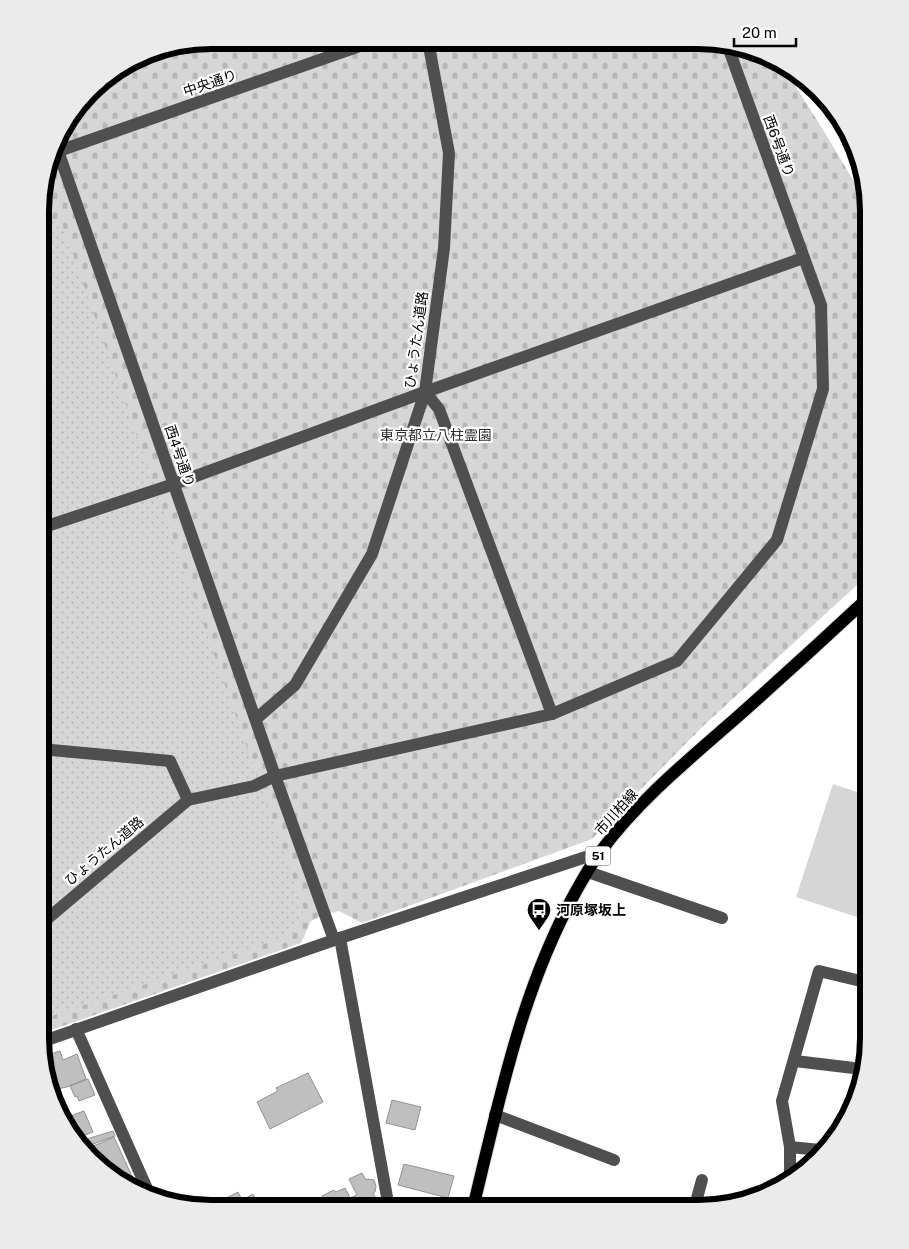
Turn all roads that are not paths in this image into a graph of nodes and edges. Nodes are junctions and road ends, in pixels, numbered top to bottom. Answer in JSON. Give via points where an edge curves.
{"nodes":[{"id":1,"x":351,"y":49,"type":"edge"},
{"id":2,"x":430,"y":49,"type":"edge"},
{"id":3,"x":730,"y":52,"type":"edge"},
{"id":4,"x":61,"y":148,"type":"edge"},
{"id":5,"x":58,"y":157,"type":"edge"},
{"id":6,"x":803,"y":258,"type":"junction"},
{"id":7,"x":425,"y":392,"type":"junction"},
{"id":8,"x":174,"y":484,"type":"junction"},
{"id":9,"x":49,"y":525,"type":"edge"},
{"id":10,"x":860,"y":605,"type":"edge"},
{"id":11,"x":552,"y":714,"type":"junction"},
{"id":12,"x":256,"y":719,"type":"junction"},
{"id":13,"x":49,"y":750,"type":"edge"},
{"id":14,"x":276,"y":776,"type":"junction"},
{"id":15,"x":188,"y":800,"type":"junction"},
{"id":16,"x":601,"y":852,"type":"junction"},
{"id":17,"x":588,"y":872,"type":"junction"},
{"id":18,"x":49,"y":917,"type":"edge"},
{"id":19,"x":722,"y":918,"type":"dead end"},
{"id":20,"x":337,"y":939,"type":"junction"},
{"id":21,"x":860,"y":981,"type":"edge"},
{"id":22,"x":76,"y":1029,"type":"junction"},
{"id":23,"x":49,"y":1039,"type":"edge"},
{"id":24,"x":795,"y":1061,"type":"junction"},
{"id":25,"x":857,"y":1068,"type":"edge"},
{"id":26,"x":495,"y":1115,"type":"junction"},
{"id":27,"x":790,"y":1148,"type":"junction"},
{"id":28,"x":815,"y":1150,"type":"edge"},
{"id":29,"x":614,"y":1160,"type":"dead end"},
{"id":30,"x":790,"y":1171,"type":"edge"},
{"id":31,"x":702,"y":1180,"type":"dead end"},
{"id":32,"x":146,"y":1187,"type":"edge"},
{"id":33,"x":387,"y":1200,"type":"edge"},
{"id":34,"x":475,"y":1200,"type":"edge"},
{"id":35,"x":696,"y":1200,"type":"edge"}],
"edges":[{"from":1,"to":4,"type":"street","name":"中央通り"},
{"from":2,"to":7,"type":"street","name":"ひょうたん道路","via":[[449,153],[444,248]]},
{"from":3,"to":6,"type":"street","name":"西6号通り"},
{"from":5,"to":8,"type":"street","name":"西4号通り"},
{"from":6,"to":7,"type":"street"},
{"from":6,"to":11,"type":"street","name":"西6号通り","via":[[821,305],[823,388],[777,540],[677,661]]},
{"from":7,"to":8,"type":"street"},
{"from":7,"to":11,"type":"street","via":[[439,409]]},
{"from":7,"to":12,"type":"street","name":"ひょうたん道路","via":[[372,554],[294,685]]},
{"from":8,"to":9,"type":"street"},
{"from":8,"to":12,"type":"street","name":"西4号通り"},
{"from":10,"to":16,"type":"main road","name":"市川柏線","number":"51","via":[[695,753]]},
{"from":11,"to":14,"type":"street","name":"西6号通り"},
{"from":12,"to":14,"type":"street","name":"西4号通り"},
{"from":13,"to":15,"type":"street","via":[[170,761]]},
{"from":14,"to":15,"type":"street","name":"西6号通り","via":[[254,786]]},
{"from":14,"to":20,"type":"street","name":"西4号通り"},
{"from":15,"to":18,"type":"street","name":"ひょうたん道路"},
{"from":16,"to":17,"type":"main road","name":"市川柏線","number":"51"},
{"from":16,"to":20,"type":"street"},
{"from":17,"to":19,"type":"street"},
{"from":17,"to":26,"type":"main road","name":"市川柏線","number":"51","via":[[560,922],[536,978],[518,1027]]},
{"from":20,"to":22,"type":"street"},
{"from":20,"to":33,"type":"street","name":"西4号通り"},
{"from":21,"to":24,"type":"street","via":[[819,971]]},
{"from":22,"to":23,"type":"street"},
{"from":22,"to":32,"type":"street"},
{"from":24,"to":25,"type":"street"},
{"from":24,"to":27,"type":"street","via":[[782,1101]]},
{"from":26,"to":29,"type":"street"},
{"from":26,"to":34,"type":"main road","name":"市川柏線","number":"51"},
{"from":27,"to":28,"type":"street"},
{"from":27,"to":30,"type":"street"},
{"from":31,"to":35,"type":"street"}]}
